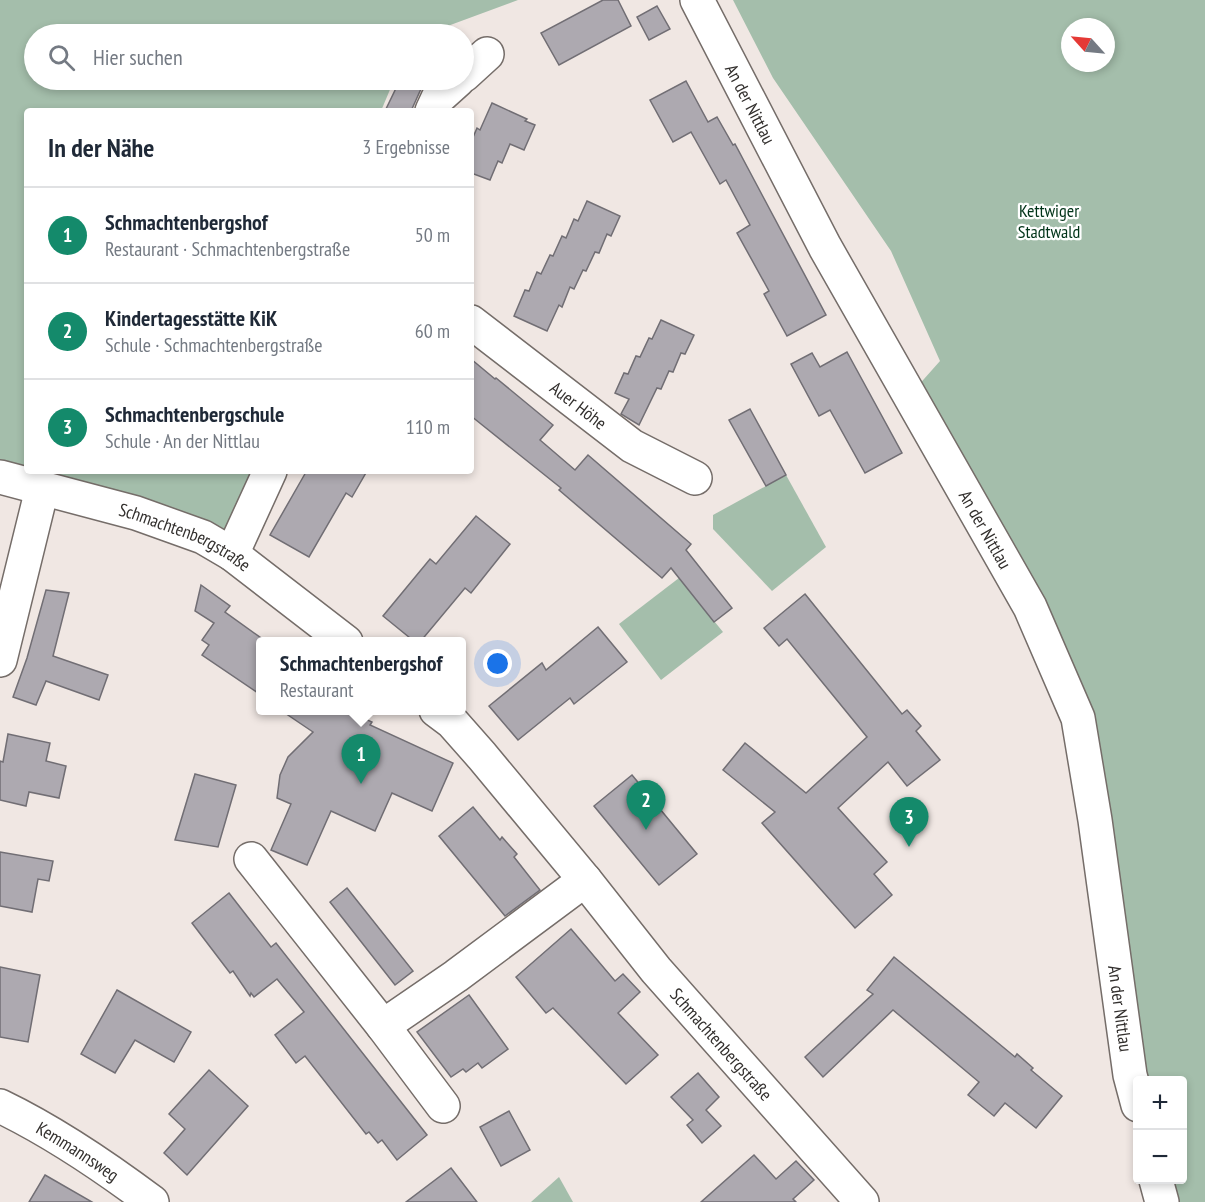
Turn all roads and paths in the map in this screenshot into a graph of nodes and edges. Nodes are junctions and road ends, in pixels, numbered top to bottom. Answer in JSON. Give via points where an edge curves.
{"nodes":[{"id":1,"x":697,"y":0,"type":"edge"},
{"id":2,"x":447,"y":90,"type":"edge"},
{"id":3,"x":433,"y":108,"type":"edge"},
{"id":4,"x":474,"y":324,"type":"edge"},
{"id":5,"x":269,"y":474,"type":"edge"},
{"id":6,"x":0,"y":477,"type":"edge"},
{"id":7,"x":695,"y":478,"type":"dead end"},
{"id":8,"x":42,"y":489,"type":"junction"},
{"id":9,"x":232,"y":554,"type":"junction"},
{"id":10,"x":340,"y":637,"type":"edge"},
{"id":11,"x":0,"y":660,"type":"edge"},
{"id":12,"x":442,"y":715,"type":"edge"},
{"id":13,"x":251,"y":859,"type":"dead end"},
{"id":14,"x":585,"y":880,"type":"junction"},
{"id":15,"x":383,"y":1026,"type":"junction"},
{"id":16,"x":1133,"y":1088,"type":"edge"},
{"id":17,"x":0,"y":1106,"type":"edge"},
{"id":18,"x":443,"y":1106,"type":"dead end"},
{"id":19,"x":1157,"y":1184,"type":"edge"},
{"id":20,"x":152,"y":1202,"type":"edge"},
{"id":21,"x":862,"y":1202,"type":"edge"},
{"id":22,"x":1162,"y":1202,"type":"edge"}],
"edges":[{"from":1,"to":16,"type":"street","name":"An der Nittlau","via":[[825,248],[1030,607],[1078,718]]},
{"from":2,"to":3,"type":"street"},
{"from":4,"to":7,"type":"street","name":"Auer Höhe","via":[[632,447]]},
{"from":5,"to":9,"type":"street"},
{"from":6,"to":8,"type":"street","name":"Schmachtenbergstraße"},
{"from":8,"to":9,"type":"street","name":"Schmachtenbergstraße","via":[[136,513],[202,537]]},
{"from":8,"to":11,"type":"street"},
{"from":9,"to":10,"type":"street","name":"Schmachtenbergstraße"},
{"from":12,"to":14,"type":"street","name":"Schmachtenbergstraße","via":[[452,722]]},
{"from":13,"to":15,"type":"street"},
{"from":14,"to":15,"type":"street"},
{"from":14,"to":21,"type":"street","name":"Schmachtenbergstraße","via":[[702,1024]]},
{"from":15,"to":18,"type":"street"},
{"from":17,"to":20,"type":"street","name":"Kemmannsweg","via":[[108,1169]]},
{"from":19,"to":22,"type":"street"}]}
